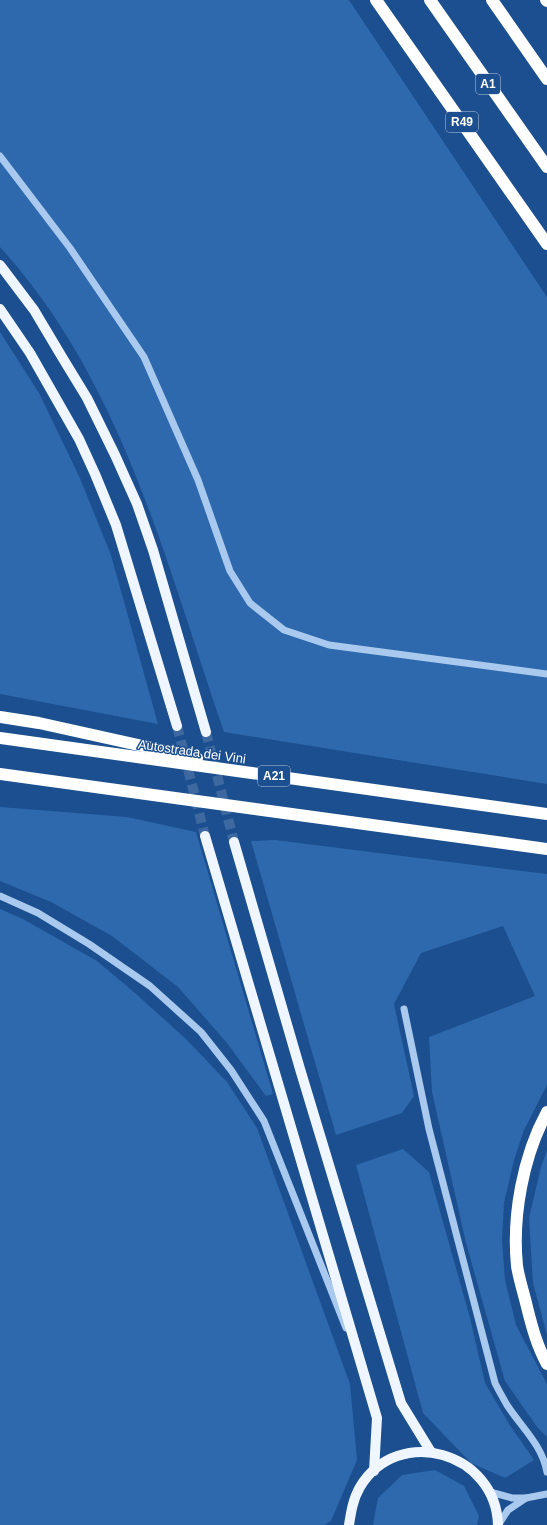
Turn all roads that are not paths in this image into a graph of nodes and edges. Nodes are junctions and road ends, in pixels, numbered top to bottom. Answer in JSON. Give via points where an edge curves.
{"nodes":[{"id":1,"x":376,"y":0,"type":"edge"},
{"id":2,"x":430,"y":0,"type":"edge"},
{"id":3,"x":492,"y":0,"type":"edge"},
{"id":4,"x":547,"y":79,"type":"edge"},
{"id":5,"x":0,"y":156,"type":"edge"},
{"id":6,"x":547,"y":167,"type":"edge"},
{"id":7,"x":547,"y":244,"type":"edge"},
{"id":8,"x":0,"y":265,"type":"edge"},
{"id":9,"x":0,"y":309,"type":"edge"},
{"id":10,"x":547,"y":674,"type":"edge"},
{"id":11,"x":0,"y":717,"type":"edge"},
{"id":12,"x":176,"y":726,"type":"tunnel mouth"},
{"id":13,"x":206,"y":732,"type":"tunnel mouth"},
{"id":14,"x":0,"y":738,"type":"edge"},
{"id":15,"x":0,"y":774,"type":"edge"},
{"id":16,"x":280,"y":777,"type":"junction"},
{"id":17,"x":547,"y":814,"type":"edge"},
{"id":18,"x":205,"y":836,"type":"tunnel mouth"},
{"id":19,"x":234,"y":842,"type":"tunnel mouth"},
{"id":20,"x":547,"y":849,"type":"edge"},
{"id":21,"x":0,"y":896,"type":"edge"},
{"id":22,"x":404,"y":1009,"type":"dead end"},
{"id":23,"x":547,"y":1112,"type":"edge"},
{"id":24,"x":547,"y":1364,"type":"edge"},
{"id":25,"x":361,"y":1366,"type":"junction"},
{"id":26,"x":431,"y":1452,"type":"junction"},
{"id":27,"x":374,"y":1471,"type":"junction"},
{"id":28,"x":547,"y":1472,"type":"edge"},
{"id":29,"x":490,"y":1492,"type":"junction"},
{"id":30,"x":547,"y":1494,"type":"edge"},
{"id":31,"x":526,"y":1498,"type":"junction"},
{"id":32,"x":498,"y":1524,"type":"edge"},
{"id":33,"x":349,"y":1525,"type":"edge"}],
"edges":[{"from":1,"to":7,"type":"highway","number":"R49"},
{"from":2,"to":6,"type":"highway","number":"A1"},
{"from":3,"to":4,"type":"highway"},
{"from":5,"to":10,"type":"lane","via":[[70,248],[144,357],[198,480],[230,571],[250,603],[284,630],[329,645]]},
{"from":8,"to":13,"type":"main road","via":[[34,310],[87,398],[115,454],[137,504],[153,550]]},
{"from":9,"to":12,"type":"main road","via":[[34,359],[79,438],[95,474],[116,525]]},
{"from":11,"to":16,"type":"highway","via":[[39,723]]},
{"from":14,"to":16,"type":"highway","name":"Autostrada dei Vini","number":"A21"},
{"from":15,"to":20,"type":"highway"},
{"from":16,"to":17,"type":"highway","name":"Autostrada dei Vini","number":"A21"},
{"from":18,"to":25,"type":"main road"},
{"from":19,"to":26,"type":"main road","via":[[400,1403]]},
{"from":21,"to":25,"type":"lane","via":[[38,913],[150,986],[201,1032],[231,1070],[264,1121]]},
{"from":22,"to":28,"type":"lane","via":[[429,1129],[495,1384],[538,1446]]},
{"from":23,"to":24,"type":"highway","via":[[531,1153],[520,1192],[516,1231],[517,1267],[534,1335]]},
{"from":25,"to":27,"type":"main road","via":[[377,1418]]},
{"from":26,"to":27,"type":"main road","via":[[410,1453],[391,1460]]},
{"from":26,"to":29,"type":"main road","via":[[459,1461],[482,1480]]},
{"from":27,"to":33,"type":"main road","via":[[360,1487],[352,1506]]},
{"from":29,"to":31,"type":"lane","via":[[512,1498]]},
{"from":29,"to":32,"type":"main road","via":[[496,1507]]},
{"from":30,"to":31,"type":"lane"},
{"from":31,"to":32,"type":"lane","via":[[508,1510]]}]}
